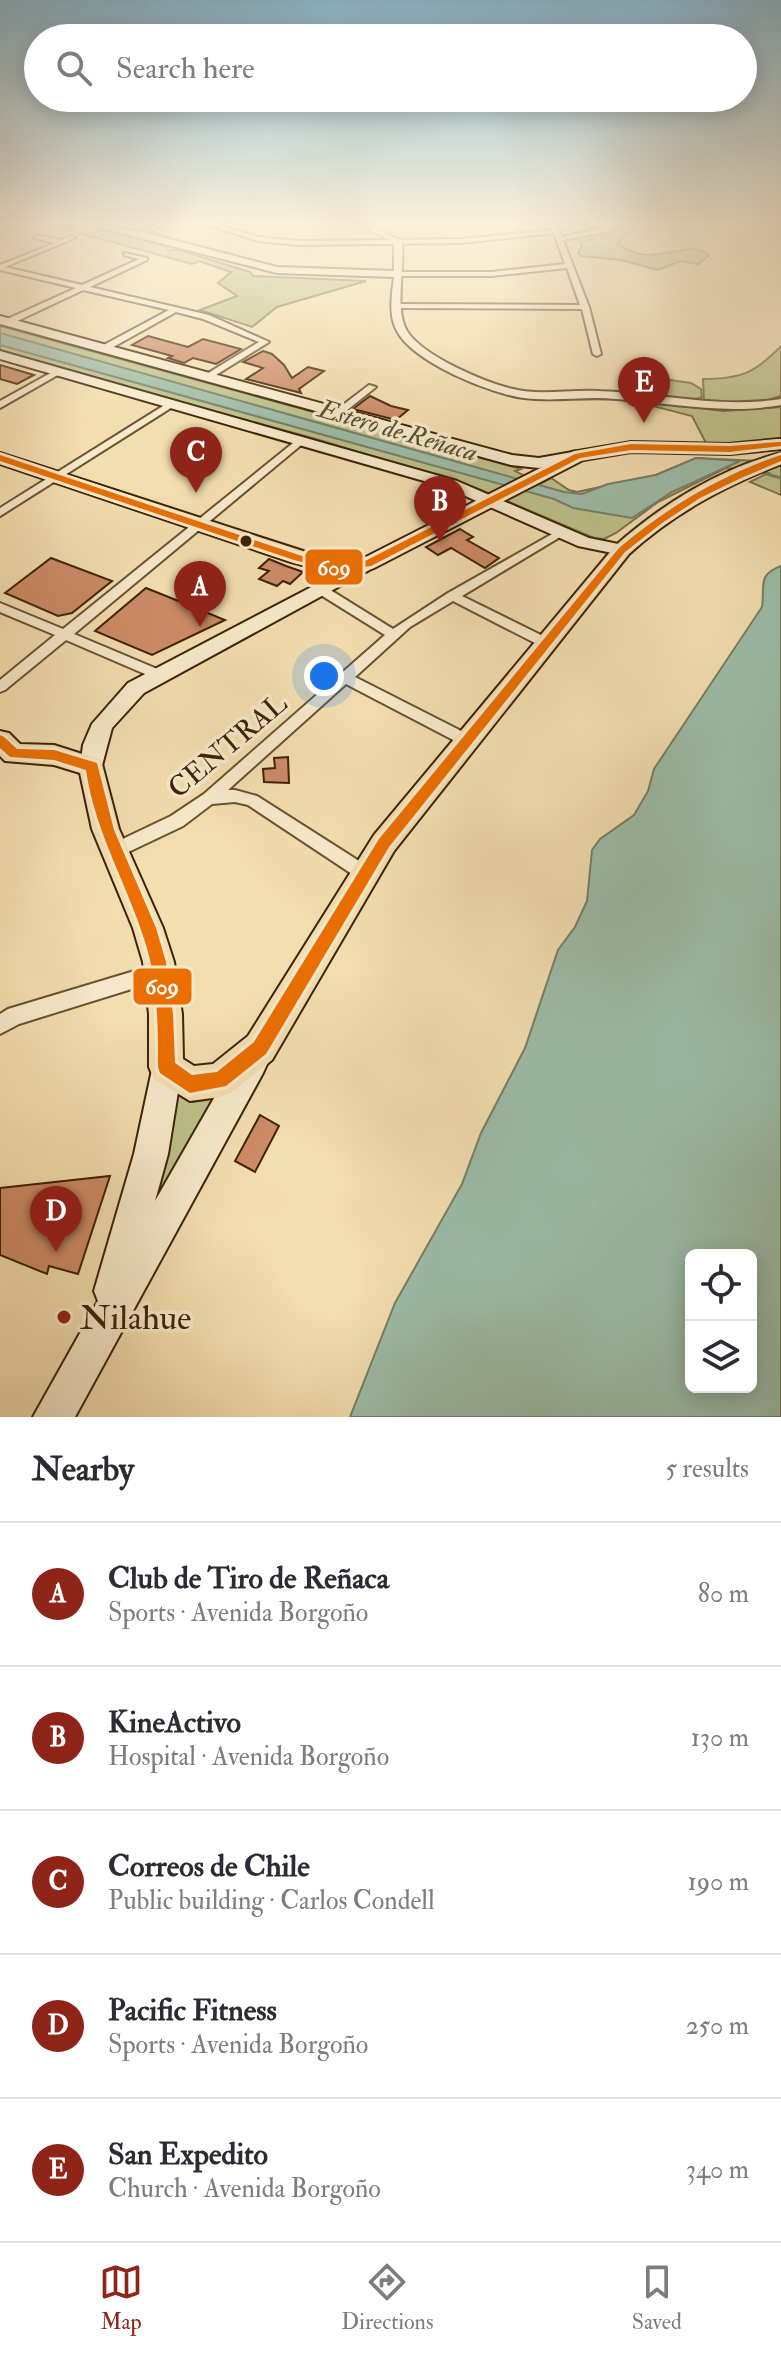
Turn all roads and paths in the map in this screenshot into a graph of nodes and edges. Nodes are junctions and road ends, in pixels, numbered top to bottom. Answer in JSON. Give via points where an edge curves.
{"nodes":[{"id":1,"x":77,"y":290,"type":"edge"},
{"id":2,"x":91,"y":290,"type":"edge"},
{"id":3,"x":399,"y":290,"type":"edge"},
{"id":4,"x":579,"y":290,"type":"edge"},
{"id":5,"x":398,"y":306,"type":"junction"},
{"id":6,"x":585,"y":307,"type":"junction"},
{"id":7,"x":175,"y":310,"type":"junction"},
{"id":8,"x":4,"y":321,"type":"edge"},
{"id":9,"x":103,"y":349,"type":"junction"},
{"id":10,"x":597,"y":354,"type":"dead end"},
{"id":11,"x":0,"y":355,"type":"edge"},
{"id":12,"x":59,"y":372,"type":"junction"},
{"id":13,"x":208,"y":377,"type":"junction"},
{"id":14,"x":372,"y":387,"type":"dead end"},
{"id":15,"x":781,"y":402,"type":"edge"},
{"id":16,"x":171,"y":404,"type":"junction"},
{"id":17,"x":0,"y":405,"type":"edge"},
{"id":18,"x":338,"y":413,"type":"junction"},
{"id":19,"x":301,"y":441,"type":"junction"},
{"id":20,"x":781,"y":444,"type":"edge"},
{"id":21,"x":578,"y":456,"type":"junction"},
{"id":22,"x":768,"y":456,"type":"edge"},
{"id":23,"x":0,"y":458,"type":"edge"},
{"id":24,"x":56,"y":477,"type":"junction"},
{"id":25,"x":497,"y":496,"type":"junction"},
{"id":26,"x":0,"y":513,"type":"edge"},
{"id":27,"x":199,"y":525,"type":"junction"},
{"id":28,"x":561,"y":532,"type":"junction"},
{"id":29,"x":622,"y":550,"type":"junction"},
{"id":30,"x":367,"y":564,"type":"junction"},
{"id":31,"x":320,"y":589,"type":"junction"},
{"id":32,"x":452,"y":596,"type":"junction"},
{"id":33,"x":0,"y":607,"type":"edge"},
{"id":34,"x":64,"y":634,"type":"junction"},
{"id":35,"x":394,"y":635,"type":"junction"},
{"id":36,"x":546,"y":643,"type":"junction"},
{"id":37,"x":157,"y":674,"type":"junction"},
{"id":38,"x":345,"y":678,"type":"junction"},
{"id":39,"x":0,"y":687,"type":"edge"},
{"id":40,"x":466,"y":740,"type":"junction"},
{"id":41,"x":5,"y":749,"type":"edge"},
{"id":42,"x":245,"y":766,"type":"junction"},
{"id":43,"x":92,"y":767,"type":"junction"},
{"id":44,"x":209,"y":798,"type":"junction"},
{"id":45,"x":252,"y":800,"type":"junction"},
{"id":46,"x":116,"y":850,"type":"junction"},
{"id":47,"x":364,"y":873,"type":"junction"},
{"id":48,"x":161,"y":972,"type":"junction"},
{"id":49,"x":0,"y":1024,"type":"edge"},
{"id":50,"x":260,"y":1048,"type":"junction"},
{"id":51,"x":166,"y":1067,"type":"junction"},
{"id":52,"x":97,"y":1337,"type":"junction"},
{"id":53,"x":53,"y":1417,"type":"edge"}],
"edges":[{"from":1,"to":8,"type":"street"},
{"from":2,"to":7,"type":"street"},
{"from":3,"to":5,"type":"street"},
{"from":4,"to":6,"type":"street"},
{"from":5,"to":6,"type":"street"},
{"from":5,"to":15,"type":"street","via":[[400,327],[416,346],[505,391],[610,395],[710,407]]},
{"from":6,"to":10,"type":"street"},
{"from":7,"to":9,"type":"street"},
{"from":7,"to":13,"type":"street","via":[[228,324],[265,342]]},
{"from":8,"to":9,"type":"main road"},
{"from":9,"to":13,"type":"main road"},
{"from":11,"to":12,"type":"main road"},
{"from":12,"to":16,"type":"main road"},
{"from":12,"to":17,"type":"street"},
{"from":13,"to":18,"type":"main road"},
{"from":14,"to":18,"type":"street"},
{"from":16,"to":19,"type":"main road"},
{"from":16,"to":24,"type":"street"},
{"from":18,"to":21,"type":"main road","via":[[511,460],[539,463]]},
{"from":19,"to":25,"type":"main road"},
{"from":19,"to":27,"type":"street"},
{"from":20,"to":22,"type":"main road"},
{"from":21,"to":22,"type":"main road","via":[[647,446]]},
{"from":21,"to":25,"type":"main road"},
{"from":22,"to":29,"type":"main road","via":[[666,512]]},
{"from":23,"to":24,"type":"main road"},
{"from":24,"to":26,"type":"street"},
{"from":24,"to":27,"type":"main road"},
{"from":25,"to":28,"type":"main road"},
{"from":25,"to":30,"type":"main road"},
{"from":27,"to":30,"type":"main road","via":[[322,566]]},
{"from":27,"to":34,"type":"street"},
{"from":28,"to":29,"type":"main road"},
{"from":28,"to":32,"type":"street","name":"CENTRAL"},
{"from":29,"to":36,"type":"main road"},
{"from":30,"to":31,"type":"main road"},
{"from":31,"to":35,"type":"street"},
{"from":31,"to":37,"type":"main road"},
{"from":32,"to":35,"type":"street","name":"CENTRAL"},
{"from":32,"to":36,"type":"street"},
{"from":33,"to":34,"type":"street"},
{"from":34,"to":37,"type":"street"},
{"from":34,"to":39,"type":"street"},
{"from":35,"to":38,"type":"street","name":"CENTRAL"},
{"from":36,"to":40,"type":"main road"},
{"from":37,"to":43,"type":"main road","via":[[110,714],[94,745]]},
{"from":38,"to":40,"type":"street"},
{"from":38,"to":42,"type":"street","name":"CENTRAL"},
{"from":40,"to":47,"type":"main road"},
{"from":41,"to":43,"type":"main road","via":[[54,755]]},
{"from":42,"to":44,"type":"street","name":"CENTRAL"},
{"from":42,"to":45,"type":"street"},
{"from":43,"to":46,"type":"main road","via":[[92,786]]},
{"from":44,"to":45,"type":"street"},
{"from":44,"to":46,"type":"street","name":"CENTRAL","via":[[177,821]]},
{"from":45,"to":47,"type":"street"},
{"from":46,"to":48,"type":"main road"},
{"from":47,"to":50,"type":"main road"},
{"from":48,"to":49,"type":"street"},
{"from":48,"to":51,"type":"main road"},
{"from":50,"to":51,"type":"main road","via":[[210,1084],[181,1081]]},
{"from":50,"to":52,"type":"main road"},
{"from":51,"to":52,"type":"main road","via":[[137,1209]]},
{"from":52,"to":53,"type":"main road"}]}
